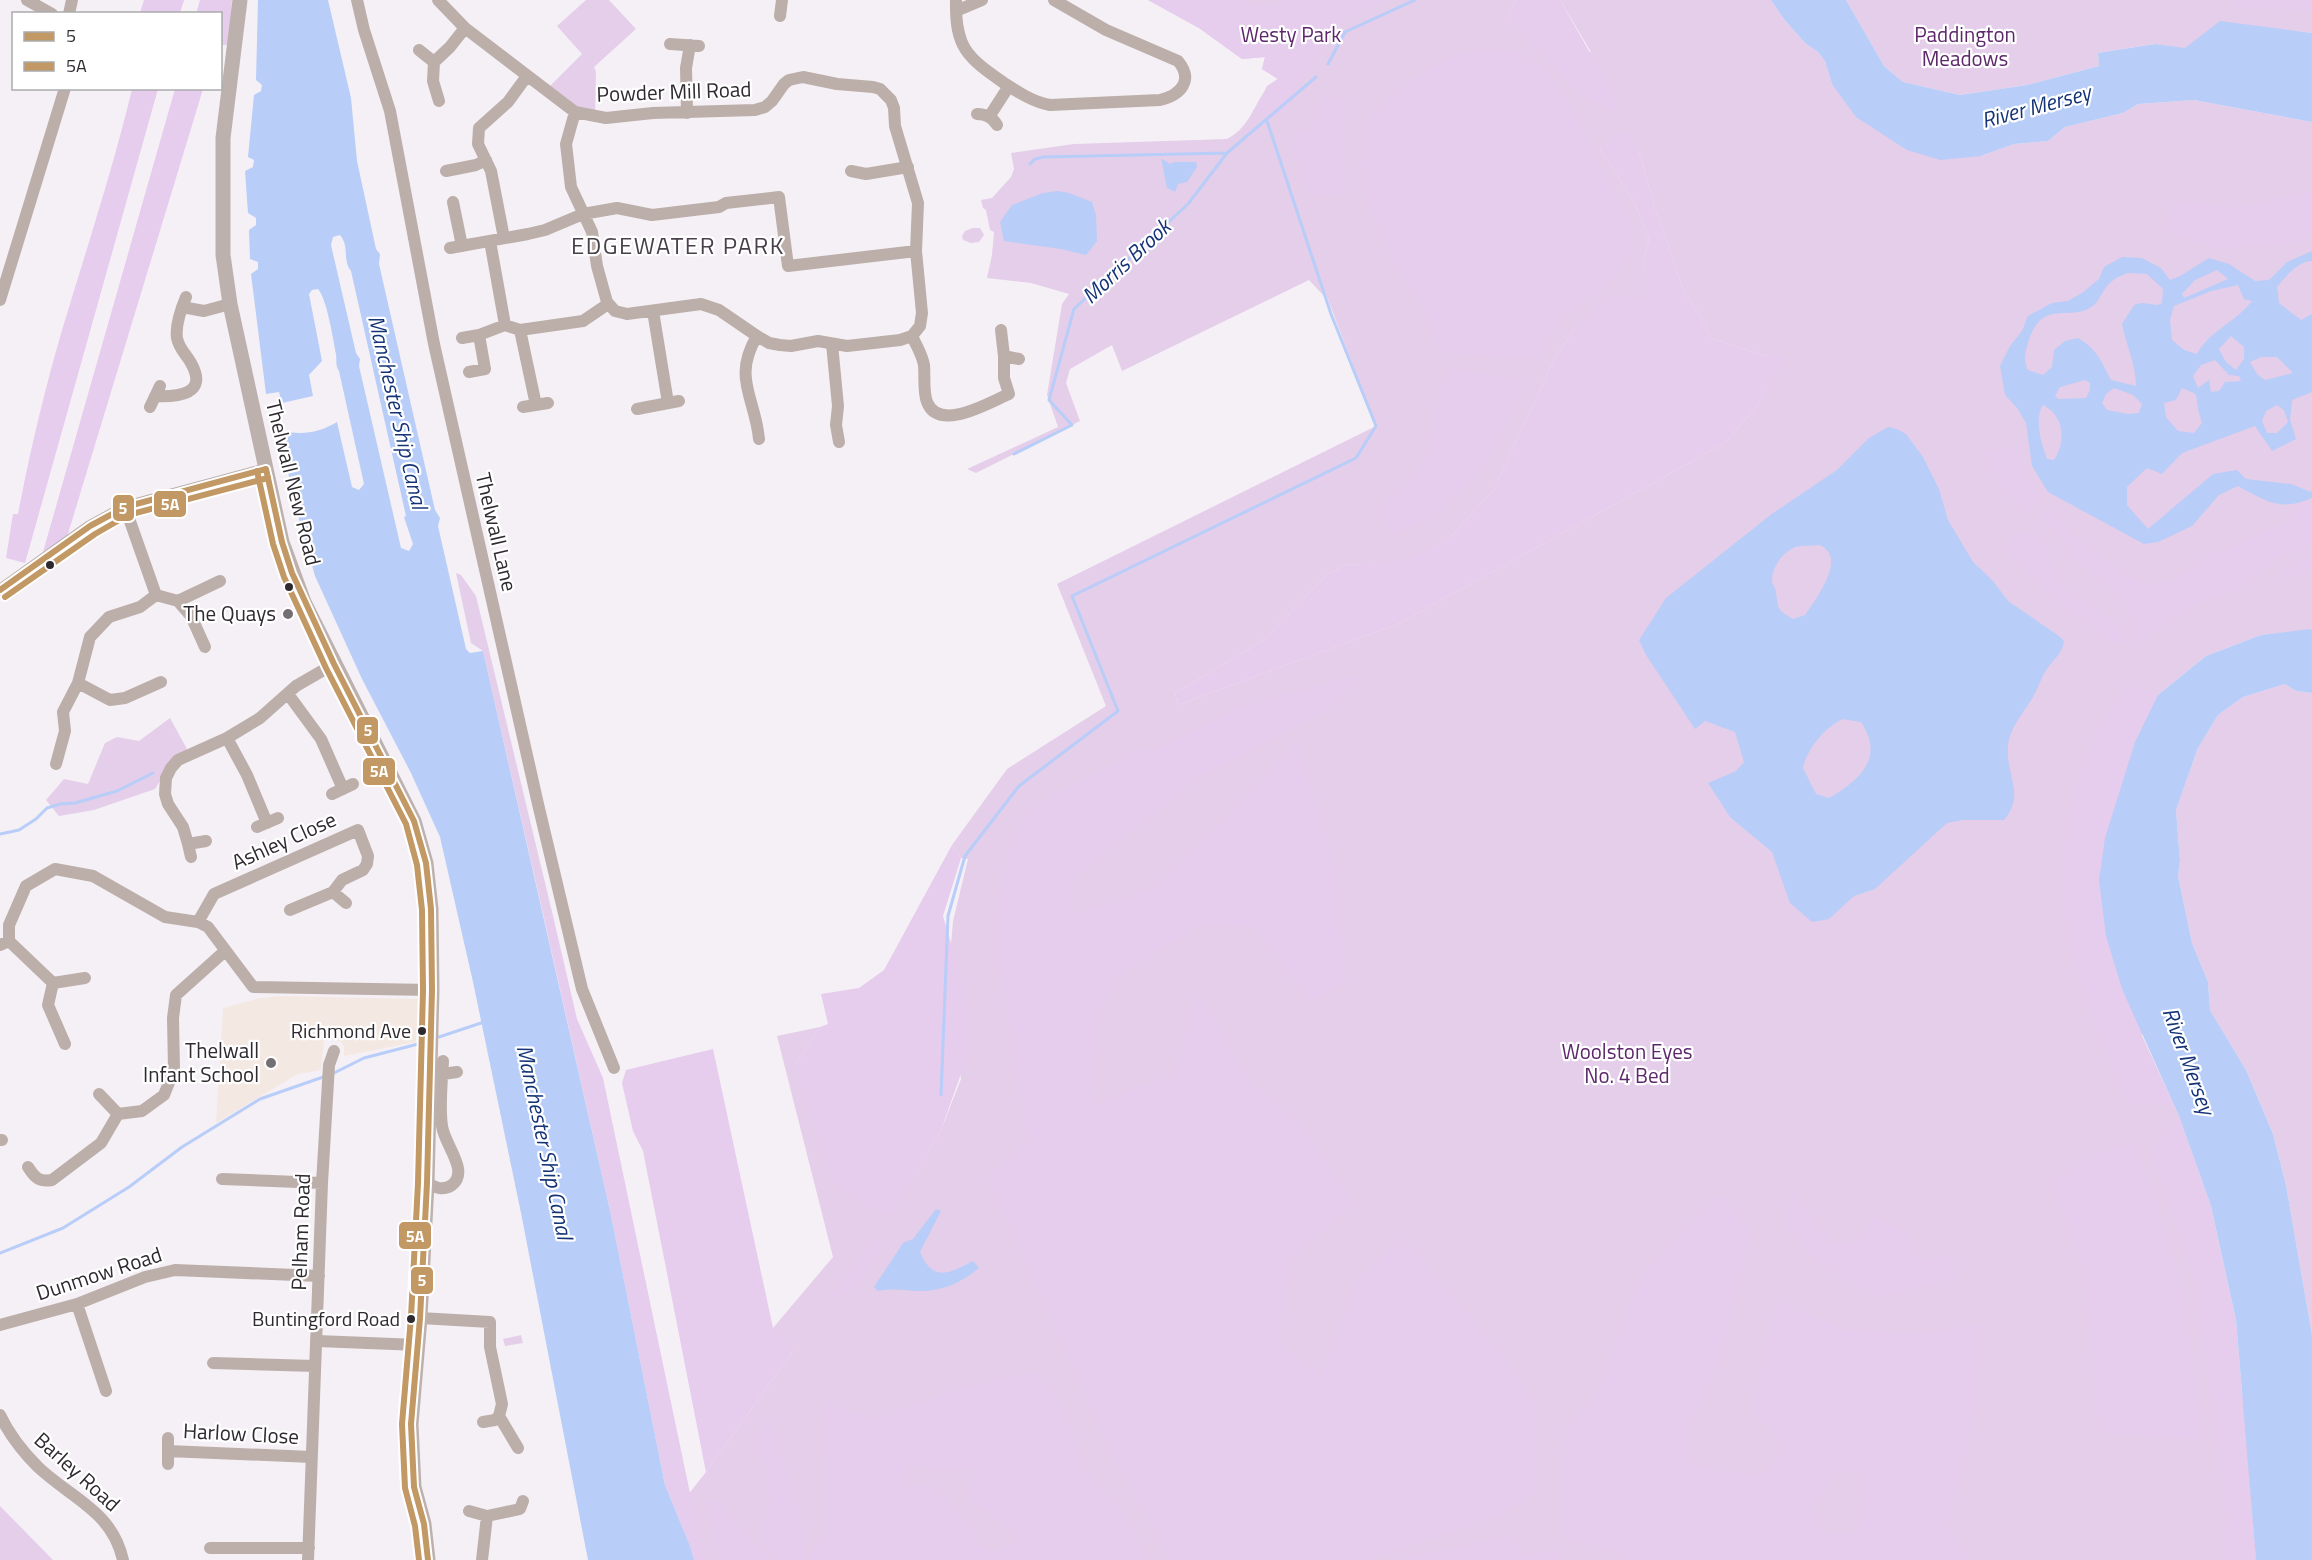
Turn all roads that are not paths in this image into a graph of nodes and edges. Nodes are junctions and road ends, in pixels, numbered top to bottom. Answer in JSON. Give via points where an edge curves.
{"nodes":[{"id":1,"x":27,"y":0,"type":"edge"},
{"id":2,"x":240,"y":0,"type":"edge"},
{"id":3,"x":357,"y":0,"type":"edge"},
{"id":4,"x":438,"y":0,"type":"edge"},
{"id":5,"x":782,"y":0,"type":"edge"},
{"id":6,"x":982,"y":0,"type":"edge"},
{"id":7,"x":1054,"y":0,"type":"edge"},
{"id":8,"x":956,"y":6,"type":"edge"},
{"id":9,"x":48,"y":12,"type":"edge"},
{"id":10,"x":780,"y":16,"type":"dead end"},
{"id":11,"x":465,"y":28,"type":"junction"},
{"id":12,"x":670,"y":44,"type":"dead end"},
{"id":13,"x":419,"y":50,"type":"dead end"},
{"id":14,"x":434,"y":62,"type":"junction"},
{"id":15,"x":526,"y":76,"type":"junction"},
{"id":16,"x":1009,"y":86,"type":"junction"},
{"id":17,"x":64,"y":90,"type":"edge"},
{"id":18,"x":439,"y":101,"type":"dead end"},
{"id":19,"x":575,"y":112,"type":"junction"},
{"id":20,"x":687,"y":112,"type":"junction"},
{"id":21,"x":988,"y":119,"type":"dead end"},
{"id":22,"x":486,"y":160,"type":"junction"},
{"id":23,"x":908,"y":167,"type":"junction"},
{"id":24,"x":446,"y":171,"type":"dead end"},
{"id":25,"x":850,"y":171,"type":"dead end"},
{"id":26,"x":453,"y":202,"type":"dead end"},
{"id":27,"x":583,"y":214,"type":"junction"},
{"id":28,"x":504,"y":238,"type":"junction"},
{"id":29,"x":490,"y":242,"type":"junction"},
{"id":30,"x":916,"y":251,"type":"junction"},
{"id":31,"x":0,"y":300,"type":"edge"},
{"id":32,"x":230,"y":304,"type":"junction"},
{"id":33,"x":608,"y":304,"type":"junction"},
{"id":34,"x":653,"y":311,"type":"junction"},
{"id":35,"x":505,"y":325,"type":"junction"},
{"id":36,"x":520,"y":330,"type":"junction"},
{"id":37,"x":1000,"y":330,"type":"dead end"},
{"id":38,"x":479,"y":335,"type":"junction"},
{"id":39,"x":757,"y":336,"type":"junction"},
{"id":40,"x":912,"y":336,"type":"junction"},
{"id":41,"x":462,"y":338,"type":"dead end"},
{"id":42,"x":832,"y":344,"type":"junction"},
{"id":43,"x":1004,"y":356,"type":"junction"},
{"id":44,"x":1019,"y":359,"type":"dead end"},
{"id":45,"x":469,"y":372,"type":"dead end"},
{"id":46,"x":155,"y":397,"type":"dead end"},
{"id":47,"x":536,"y":405,"type":"dead end"},
{"id":48,"x":637,"y":409,"type":"dead end"},
{"id":49,"x":759,"y":439,"type":"dead end"},
{"id":50,"x":838,"y":442,"type":"dead end"},
{"id":51,"x":266,"y":469,"type":"junction"},
{"id":52,"x":125,"y":507,"type":"junction"},
{"id":53,"x":220,"y":581,"type":"dead end"},
{"id":54,"x":0,"y":590,"type":"edge"},
{"id":55,"x":156,"y":595,"type":"junction"},
{"id":56,"x":178,"y":601,"type":"junction"},
{"id":57,"x":205,"y":647,"type":"dead end"},
{"id":58,"x":334,"y":664,"type":"junction"},
{"id":59,"x":161,"y":682,"type":"dead end"},
{"id":60,"x":78,"y":683,"type":"junction"},
{"id":61,"x":288,"y":694,"type":"junction"},
{"id":62,"x":227,"y":738,"type":"junction"},
{"id":63,"x":56,"y":764,"type":"dead end"},
{"id":64,"x":342,"y":789,"type":"dead end"},
{"id":65,"x":267,"y":823,"type":"dead end"},
{"id":66,"x":206,"y":841,"type":"dead end"},
{"id":67,"x":333,"y":892,"type":"junction"},
{"id":68,"x":346,"y":903,"type":"dead end"},
{"id":69,"x":290,"y":910,"type":"dead end"},
{"id":70,"x":198,"y":922,"type":"junction"},
{"id":71,"x":4,"y":943,"type":"edge"},
{"id":72,"x":225,"y":951,"type":"junction"},
{"id":73,"x":85,"y":978,"type":"dead end"},
{"id":74,"x":52,"y":983,"type":"junction"},
{"id":75,"x":432,"y":990,"type":"junction"},
{"id":76,"x":65,"y":1044,"type":"dead end"},
{"id":77,"x":334,"y":1051,"type":"dead end"},
{"id":78,"x":443,"y":1061,"type":"dead end"},
{"id":79,"x":614,"y":1068,"type":"dead end"},
{"id":80,"x":456,"y":1072,"type":"dead end"},
{"id":81,"x":443,"y":1074,"type":"junction"},
{"id":82,"x":99,"y":1094,"type":"dead end"},
{"id":83,"x":118,"y":1114,"type":"junction"},
{"id":84,"x":28,"y":1167,"type":"dead end"},
{"id":85,"x":222,"y":1179,"type":"dead end"},
{"id":86,"x":322,"y":1183,"type":"junction"},
{"id":87,"x":427,"y":1183,"type":"junction"},
{"id":88,"x":319,"y":1276,"type":"junction"},
{"id":89,"x":77,"y":1304,"type":"junction"},
{"id":90,"x":420,"y":1318,"type":"junction"},
{"id":91,"x":0,"y":1324,"type":"edge"},
{"id":92,"x":317,"y":1341,"type":"junction"},
{"id":93,"x":418,"y":1345,"type":"junction"},
{"id":94,"x":213,"y":1363,"type":"dead end"},
{"id":95,"x":315,"y":1366,"type":"junction"},
{"id":96,"x":106,"y":1391,"type":"dead end"},
{"id":97,"x":0,"y":1415,"type":"edge"},
{"id":98,"x":499,"y":1416,"type":"junction"},
{"id":99,"x":483,"y":1422,"type":"dead end"},
{"id":100,"x":518,"y":1448,"type":"dead end"},
{"id":101,"x":312,"y":1457,"type":"junction"},
{"id":102,"x":168,"y":1464,"type":"dead end"},
{"id":103,"x":523,"y":1509,"type":"dead end"},
{"id":104,"x":469,"y":1510,"type":"dead end"},
{"id":105,"x":487,"y":1516,"type":"junction"},
{"id":106,"x":210,"y":1548,"type":"dead end"},
{"id":107,"x":309,"y":1554,"type":"edge"},
{"id":108,"x":123,"y":1560,"type":"edge"},
{"id":109,"x":428,"y":1560,"type":"edge"},
{"id":110,"x":482,"y":1560,"type":"edge"}],
"edges":[{"from":1,"to":9,"type":"street"},
{"from":2,"to":32,"type":"main road","name":"Thelwall New Road","via":[[221,177],[223,255]]},
{"from":3,"to":79,"type":"street","name":"Thelwall Lane","via":[[390,111],[434,344],[582,989]]},
{"from":4,"to":11,"type":"street","name":"Powder Mill Road"},
{"from":5,"to":10,"type":"street"},
{"from":6,"to":8,"type":"street"},
{"from":7,"to":16,"type":"street","via":[[1106,30],[1178,62],[1185,74],[1182,88],[1176,95],[1160,100],[1050,105],[1034,101]]},
{"from":8,"to":16,"type":"street","via":[[956,26],[962,44],[974,61]]},
{"from":11,"to":14,"type":"street"},
{"from":11,"to":15,"type":"street","name":"Powder Mill Road"},
{"from":12,"to":20,"type":"street","via":[[694,46],[686,68]]},
{"from":13,"to":14,"type":"street"},
{"from":14,"to":18,"type":"street"},
{"from":15,"to":19,"type":"street","name":"Powder Mill Road"},
{"from":15,"to":22,"type":"street","via":[[508,102],[479,128],[478,144]]},
{"from":16,"to":21,"type":"street"},
{"from":17,"to":31,"type":"street"},
{"from":19,"to":20,"type":"street","name":"Powder Mill Road","via":[[606,118]]},
{"from":19,"to":27,"type":"street","name":"Powder Mill Road","via":[[566,144],[567,165],[571,187]]},
{"from":20,"to":23,"type":"street","name":"Powder Mill Road","via":[[765,107],[784,84],[796,78],[873,87],[891,100]]},
{"from":22,"to":24,"type":"street"},
{"from":22,"to":28,"type":"street"},
{"from":23,"to":25,"type":"street","via":[[866,174]]},
{"from":23,"to":30,"type":"street","name":"Powder Mill Road","via":[[918,203]]},
{"from":26,"to":29,"type":"street","via":[[456,247]]},
{"from":27,"to":28,"type":"street","via":[[545,230]]},
{"from":27,"to":30,"type":"street","via":[[617,208],[652,215],[779,197],[788,266]]},
{"from":27,"to":33,"type":"street","name":"Powder Mill Road","via":[[592,232]]},
{"from":28,"to":29,"type":"street"},
{"from":29,"to":35,"type":"street"},
{"from":30,"to":40,"type":"street","name":"Powder Mill Road","via":[[922,313],[920,326]]},
{"from":32,"to":46,"type":"street","via":[[204,311],[184,302],[176,332],[196,382],[185,395]]},
{"from":32,"to":51,"type":"main road","name":"Thelwall New Road"},
{"from":33,"to":34,"type":"street","via":[[627,314]]},
{"from":33,"to":36,"type":"street","via":[[583,321]]},
{"from":34,"to":39,"type":"street","via":[[693,304],[710,306]]},
{"from":34,"to":48,"type":"street","via":[[674,402]]},
{"from":35,"to":36,"type":"street"},
{"from":35,"to":38,"type":"street"},
{"from":36,"to":47,"type":"street"},
{"from":37,"to":43,"type":"street"},
{"from":38,"to":41,"type":"street"},
{"from":38,"to":45,"type":"street","via":[[485,369]]},
{"from":39,"to":42,"type":"street","via":[[780,345]]},
{"from":39,"to":49,"type":"street","via":[[745,364],[745,382]]},
{"from":40,"to":42,"type":"street","via":[[870,344]]},
{"from":40,"to":43,"type":"street","via":[[924,364],[927,402],[935,412],[947,416],[959,415],[1009,394]]},
{"from":42,"to":50,"type":"street"},
{"from":43,"to":44,"type":"street"},
{"from":51,"to":52,"type":"street"},
{"from":51,"to":58,"type":"main road","name":"Thelwall New Road","via":[[292,573]]},
{"from":52,"to":54,"type":"street","via":[[90,526]]},
{"from":52,"to":55,"type":"street"},
{"from":53,"to":56,"type":"street"},
{"from":55,"to":56,"type":"street"},
{"from":55,"to":60,"type":"street","via":[[140,607],[109,617],[90,637]]},
{"from":56,"to":57,"type":"street","via":[[191,616]]},
{"from":58,"to":61,"type":"street"},
{"from":58,"to":75,"type":"main road","name":"Thelwall New Road","via":[[421,839],[431,909]]},
{"from":59,"to":60,"type":"street","via":[[125,698],[110,700]]},
{"from":60,"to":63,"type":"street","via":[[63,712],[64,731]]},
{"from":61,"to":62,"type":"street","via":[[260,718]]},
{"from":61,"to":64,"type":"street","via":[[321,739]]},
{"from":62,"to":65,"type":"street"},
{"from":62,"to":66,"type":"street","via":[[178,760],[166,778],[168,804],[183,826],[189,851]]},
{"from":67,"to":68,"type":"street"},
{"from":67,"to":69,"type":"street","name":"Ashley Close"},
{"from":67,"to":70,"type":"street","name":"Ashley Close","via":[[342,880],[367,864],[368,856],[358,830],[214,894]]},
{"from":70,"to":71,"type":"street","via":[[165,917],[93,876],[56,869],[26,886]]},
{"from":70,"to":72,"type":"street","via":[[208,927]]},
{"from":71,"to":74,"type":"street"},
{"from":72,"to":75,"type":"street","via":[[253,987]]},
{"from":72,"to":83,"type":"street","via":[[176,995],[174,1070],[164,1095],[142,1111]]},
{"from":73,"to":74,"type":"street"},
{"from":74,"to":76,"type":"street","via":[[48,1005]]},
{"from":75,"to":87,"type":"main road","name":"Thelwall New Road"},
{"from":77,"to":86,"type":"street","name":"Pelham Road","via":[[329,1068]]},
{"from":78,"to":81,"type":"street"},
{"from":80,"to":81,"type":"street"},
{"from":81,"to":87,"type":"street","via":[[442,1125],[460,1172],[449,1187],[439,1189]]},
{"from":82,"to":83,"type":"street"},
{"from":83,"to":84,"type":"street","via":[[101,1143],[52,1180],[43,1182],[35,1178]]},
{"from":85,"to":86,"type":"street"},
{"from":86,"to":88,"type":"street","name":"Pelham Road"},
{"from":87,"to":90,"type":"main road","name":"Thelwall New Road"},
{"from":88,"to":89,"type":"street","name":"Dunmow Road","via":[[175,1270],[145,1277]]},
{"from":88,"to":92,"type":"street","name":"Pelham Road"},
{"from":89,"to":91,"type":"street","name":"Dunmow Road"},
{"from":89,"to":96,"type":"street"},
{"from":90,"to":93,"type":"main road","name":"Thelwall New Road"},
{"from":90,"to":98,"type":"street","via":[[496,1322],[490,1347],[502,1404]]},
{"from":92,"to":93,"type":"street"},
{"from":92,"to":95,"type":"street","name":"Pelham Road"},
{"from":93,"to":109,"type":"main road","name":"Thelwall New Road","via":[[411,1465]]},
{"from":94,"to":95,"type":"street"},
{"from":95,"to":101,"type":"street","name":"Pelham Road"},
{"from":97,"to":108,"type":"street","name":"Barley Road","via":[[19,1446],[39,1467],[108,1523]]},
{"from":98,"to":99,"type":"street"},
{"from":98,"to":100,"type":"street"},
{"from":101,"to":102,"type":"street","name":"Harlow Close","via":[[168,1444]]},
{"from":101,"to":107,"type":"street","name":"Pelham Road"},
{"from":103,"to":105,"type":"street"},
{"from":104,"to":105,"type":"street"},
{"from":105,"to":110,"type":"street"},
{"from":106,"to":107,"type":"street"}]}
